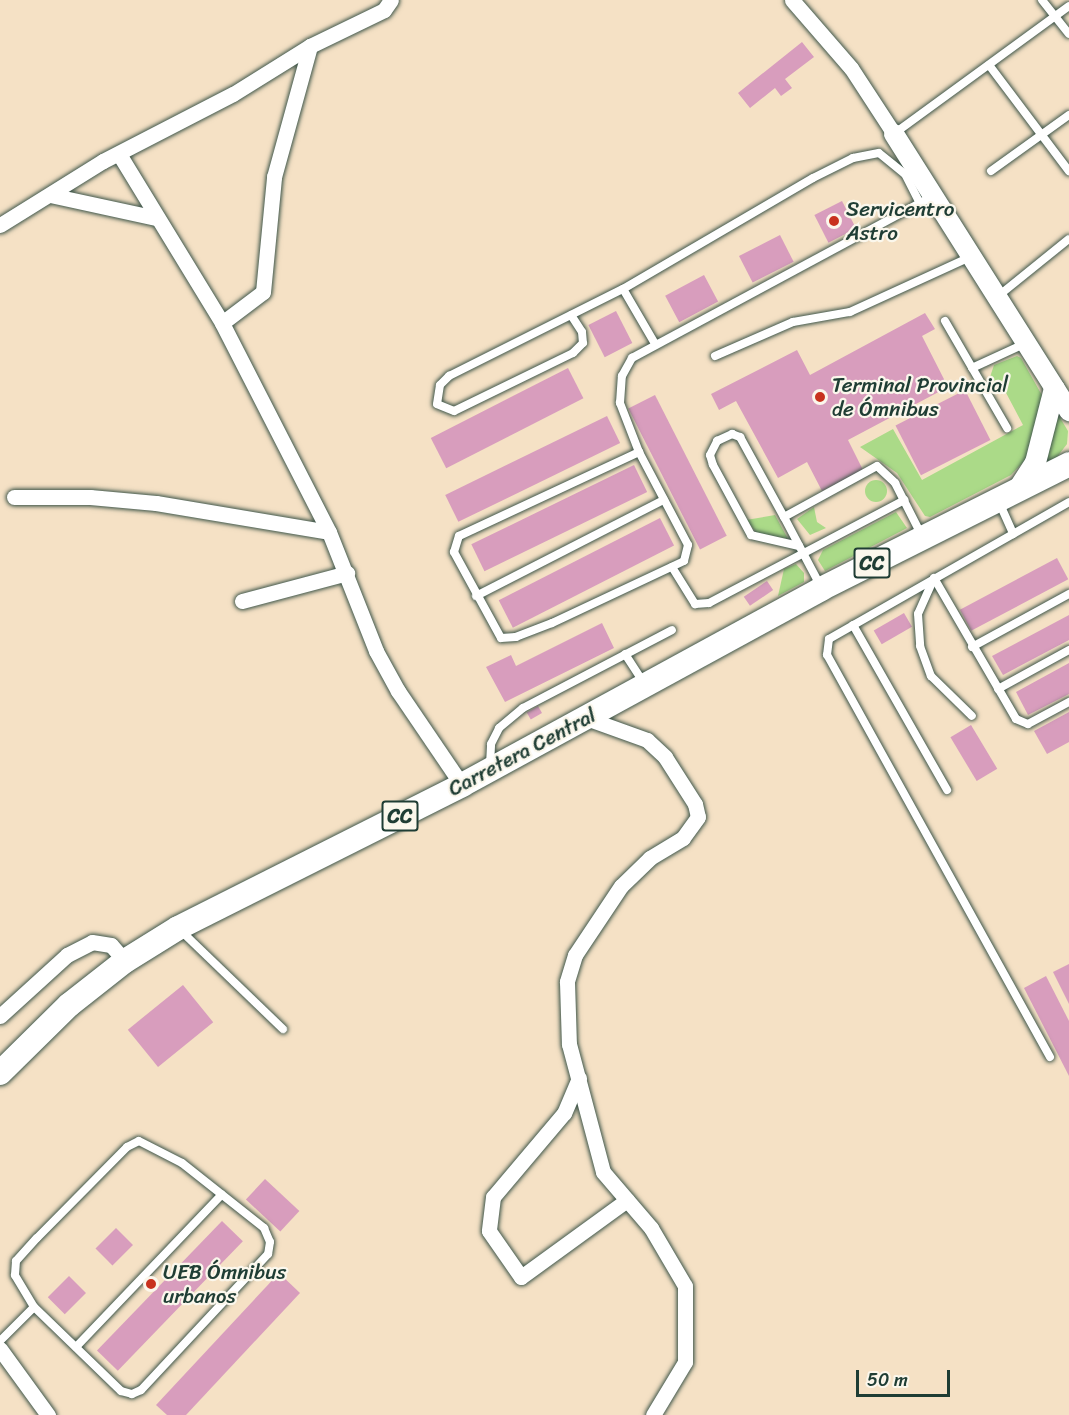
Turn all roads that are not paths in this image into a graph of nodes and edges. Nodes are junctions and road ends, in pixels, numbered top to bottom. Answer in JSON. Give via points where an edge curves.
{"nodes":[{"id":1,"x":391,"y":0,"type":"edge"},
{"id":2,"x":792,"y":0,"type":"edge"},
{"id":3,"x":1042,"y":0,"type":"edge"},
{"id":4,"x":1069,"y":6,"type":"edge"},
{"id":5,"x":1056,"y":16,"type":"junction"},
{"id":6,"x":1069,"y":34,"type":"edge"},
{"id":7,"x":310,"y":46,"type":"junction"},
{"id":8,"x":989,"y":65,"type":"junction"},
{"id":9,"x":1069,"y":115,"type":"edge"},
{"id":10,"x":1041,"y":133,"type":"junction"},
{"id":11,"x":894,"y":134,"type":"junction"},
{"id":12,"x":119,"y":154,"type":"junction"},
{"id":13,"x":991,"y":171,"type":"dead end"},
{"id":14,"x":1069,"y":171,"type":"edge"},
{"id":15,"x":50,"y":195,"type":"junction"},
{"id":16,"x":927,"y":199,"type":"junction"},
{"id":17,"x":156,"y":218,"type":"junction"},
{"id":18,"x":0,"y":225,"type":"edge"},
{"id":19,"x":1069,"y":239,"type":"edge"},
{"id":20,"x":970,"y":257,"type":"junction"},
{"id":21,"x":623,"y":289,"type":"junction"},
{"id":22,"x":996,"y":298,"type":"junction"},
{"id":23,"x":571,"y":315,"type":"junction"},
{"id":24,"x":945,"y":321,"type":"dead end"},
{"id":25,"x":222,"y":323,"type":"junction"},
{"id":26,"x":654,"y":342,"type":"junction"},
{"id":27,"x":1024,"y":344,"type":"junction"},
{"id":28,"x":715,"y":356,"type":"dead end"},
{"id":29,"x":972,"y":368,"type":"junction"},
{"id":30,"x":1054,"y":388,"type":"junction"},
{"id":31,"x":1069,"y":411,"type":"edge"},
{"id":32,"x":1007,"y":428,"type":"dead end"},
{"id":33,"x":639,"y":452,"type":"junction"},
{"id":34,"x":1069,"y":464,"type":"edge"},
{"id":35,"x":1008,"y":495,"type":"junction"},
{"id":36,"x":14,"y":497,"type":"dead end"},
{"id":37,"x":664,"y":500,"type":"junction"},
{"id":38,"x":904,"y":500,"type":"junction"},
{"id":39,"x":1069,"y":502,"type":"edge"},
{"id":40,"x":784,"y":517,"type":"junction"},
{"id":41,"x":329,"y":532,"type":"junction"},
{"id":42,"x":1013,"y":534,"type":"junction"},
{"id":43,"x":922,"y":537,"type":"junction"},
{"id":44,"x":801,"y":550,"type":"junction"},
{"id":45,"x":672,"y":567,"type":"junction"},
{"id":46,"x":347,"y":573,"type":"junction"},
{"id":47,"x":934,"y":578,"type":"junction"},
{"id":48,"x":821,"y":589,"type":"junction"},
{"id":49,"x":1069,"y":594,"type":"edge"},
{"id":50,"x":476,"y":596,"type":"junction"},
{"id":51,"x":242,"y":601,"type":"dead end"},
{"id":52,"x":853,"y":625,"type":"junction"},
{"id":53,"x":672,"y":630,"type":"dead end"},
{"id":54,"x":972,"y":647,"type":"junction"},
{"id":55,"x":1069,"y":650,"type":"edge"},
{"id":56,"x":625,"y":654,"type":"junction"},
{"id":57,"x":645,"y":686,"type":"junction"},
{"id":58,"x":998,"y":689,"type":"junction"},
{"id":59,"x":1069,"y":702,"type":"edge"},
{"id":60,"x":972,"y":716,"type":"dead end"},
{"id":61,"x":586,"y":718,"type":"junction"},
{"id":62,"x":490,"y":768,"type":"junction"},
{"id":63,"x":462,"y":785,"type":"junction"},
{"id":64,"x":947,"y":790,"type":"dead end"},
{"id":65,"x":178,"y":928,"type":"junction"},
{"id":66,"x":125,"y":961,"type":"junction"},
{"id":67,"x":0,"y":1016,"type":"edge"},
{"id":68,"x":283,"y":1029,"type":"dead end"},
{"id":69,"x":1050,"y":1057,"type":"dead end"},
{"id":70,"x":0,"y":1073,"type":"edge"},
{"id":71,"x":579,"y":1078,"type":"junction"},
{"id":72,"x":222,"y":1194,"type":"junction"},
{"id":73,"x":627,"y":1200,"type":"junction"},
{"id":74,"x":34,"y":1307,"type":"junction"},
{"id":75,"x":0,"y":1341,"type":"edge"},
{"id":76,"x":76,"y":1347,"type":"junction"},
{"id":77,"x":0,"y":1349,"type":"edge"},
{"id":78,"x":48,"y":1415,"type":"edge"},
{"id":79,"x":653,"y":1415,"type":"edge"}],
"edges":[{"from":1,"to":7,"type":"street","via":[[384,10]]},
{"from":2,"to":11,"type":"street","via":[[851,68]]},
{"from":3,"to":5,"type":"lane"},
{"from":4,"to":5,"type":"lane"},
{"from":5,"to":6,"type":"lane"},
{"from":5,"to":8,"type":"lane"},
{"from":7,"to":12,"type":"street","via":[[233,94]]},
{"from":7,"to":25,"type":"street","via":[[274,177],[263,292]]},
{"from":8,"to":10,"type":"lane"},
{"from":8,"to":11,"type":"lane"},
{"from":9,"to":10,"type":"lane"},
{"from":10,"to":13,"type":"lane"},
{"from":10,"to":14,"type":"lane"},
{"from":11,"to":16,"type":"street"},
{"from":12,"to":15,"type":"street"},
{"from":12,"to":17,"type":"street"},
{"from":15,"to":17,"type":"street"},
{"from":15,"to":18,"type":"street"},
{"from":16,"to":20,"type":"street"},
{"from":16,"to":21,"type":"lane","via":[[879,153],[853,158]]},
{"from":16,"to":26,"type":"lane"},
{"from":17,"to":25,"type":"street"},
{"from":19,"to":22,"type":"lane"},
{"from":20,"to":22,"type":"street"},
{"from":20,"to":28,"type":"lane","via":[[850,312],[792,322]]},
{"from":21,"to":23,"type":"lane"},
{"from":21,"to":26,"type":"lane"},
{"from":22,"to":27,"type":"street"},
{"from":23,"to":23,"type":"lane","via":[[449,376],[440,385],[437,405],[454,411],[573,353],[583,343],[582,332]]},
{"from":24,"to":29,"type":"lane"},
{"from":25,"to":41,"type":"street"},
{"from":26,"to":33,"type":"lane","via":[[632,358],[620,391],[620,403]]},
{"from":27,"to":29,"type":"lane"},
{"from":27,"to":30,"type":"street"},
{"from":29,"to":32,"type":"lane"},
{"from":30,"to":31,"type":"street"},
{"from":30,"to":35,"type":"main road","via":[[1035,462]]},
{"from":33,"to":37,"type":"lane"},
{"from":33,"to":50,"type":"lane","via":[[459,536],[454,552]]},
{"from":34,"to":35,"type":"main road","name":"Carretera Central","number":"CC"},
{"from":35,"to":42,"type":"lane"},
{"from":35,"to":43,"type":"main road","name":"Carretera Central","number":"CC"},
{"from":36,"to":41,"type":"street","via":[[90,497],[156,503]]},
{"from":37,"to":45,"type":"lane","via":[[688,545],[684,561]]},
{"from":37,"to":50,"type":"lane"},
{"from":38,"to":40,"type":"lane","via":[[888,473],[877,466]]},
{"from":38,"to":43,"type":"lane"},
{"from":38,"to":44,"type":"lane"},
{"from":39,"to":42,"type":"lane"},
{"from":40,"to":44,"type":"lane"},
{"from":40,"to":44,"type":"lane","via":[[740,437],[732,434],[717,441],[710,455],[713,465],[751,535]]},
{"from":41,"to":46,"type":"street"},
{"from":42,"to":47,"type":"lane"},
{"from":43,"to":48,"type":"main road","name":"Carretera Central","number":"CC"},
{"from":44,"to":45,"type":"lane","via":[[710,603],[694,604]]},
{"from":44,"to":48,"type":"lane"},
{"from":45,"to":50,"type":"lane","via":[[516,638],[501,638],[494,632]]},
{"from":46,"to":51,"type":"street"},
{"from":46,"to":63,"type":"street","via":[[381,661]]},
{"from":47,"to":52,"type":"lane"},
{"from":47,"to":54,"type":"lane"},
{"from":47,"to":60,"type":"lane","via":[[918,614],[920,646],[931,676]]},
{"from":48,"to":57,"type":"main road","name":"Carretera Central","number":"CC"},
{"from":49,"to":54,"type":"lane"},
{"from":52,"to":64,"type":"lane"},
{"from":52,"to":69,"type":"lane","via":[[829,639],[827,655]]},
{"from":53,"to":56,"type":"lane"},
{"from":54,"to":58,"type":"lane"},
{"from":55,"to":58,"type":"lane"},
{"from":56,"to":57,"type":"lane"},
{"from":56,"to":62,"type":"lane","via":[[523,708],[499,728],[491,744]]},
{"from":57,"to":61,"type":"main road","name":"Carretera Central","number":"CC"},
{"from":58,"to":59,"type":"lane","via":[[1016,719],[1028,724]]},
{"from":61,"to":62,"type":"main road","name":"Carretera Central","number":"CC"},
{"from":61,"to":71,"type":"street","via":[[647,740],[671,766],[695,804],[698,817],[683,838],[650,858],[621,886],[574,955],[565,1011]]},
{"from":62,"to":63,"type":"main road","name":"Carretera Central","number":"CC"},
{"from":63,"to":65,"type":"main road","name":"Carretera Central","number":"CC"},
{"from":65,"to":66,"type":"main road","name":"Carretera Central","number":"CC"},
{"from":65,"to":68,"type":"lane"},
{"from":66,"to":67,"type":"street","via":[[111,945],[92,942],[67,954]]},
{"from":66,"to":70,"type":"main road","name":"Carretera Central","number":"CC","via":[[69,1005]]},
{"from":71,"to":73,"type":"street","via":[[603,1172]]},
{"from":71,"to":73,"type":"street","via":[[564,1113],[493,1197],[489,1230],[520,1276]]},
{"from":72,"to":74,"type":"lane","via":[[152,1145],[139,1141],[127,1147],[16,1261],[15,1275]]},
{"from":72,"to":76,"type":"lane"},
{"from":72,"to":76,"type":"lane","via":[[264,1228],[270,1242],[267,1254],[141,1390],[132,1394],[121,1391]]},
{"from":73,"to":79,"type":"street","via":[[651,1228],[685,1286],[685,1362]]},
{"from":74,"to":75,"type":"lane"},
{"from":74,"to":76,"type":"lane"},
{"from":77,"to":78,"type":"street"}]}
